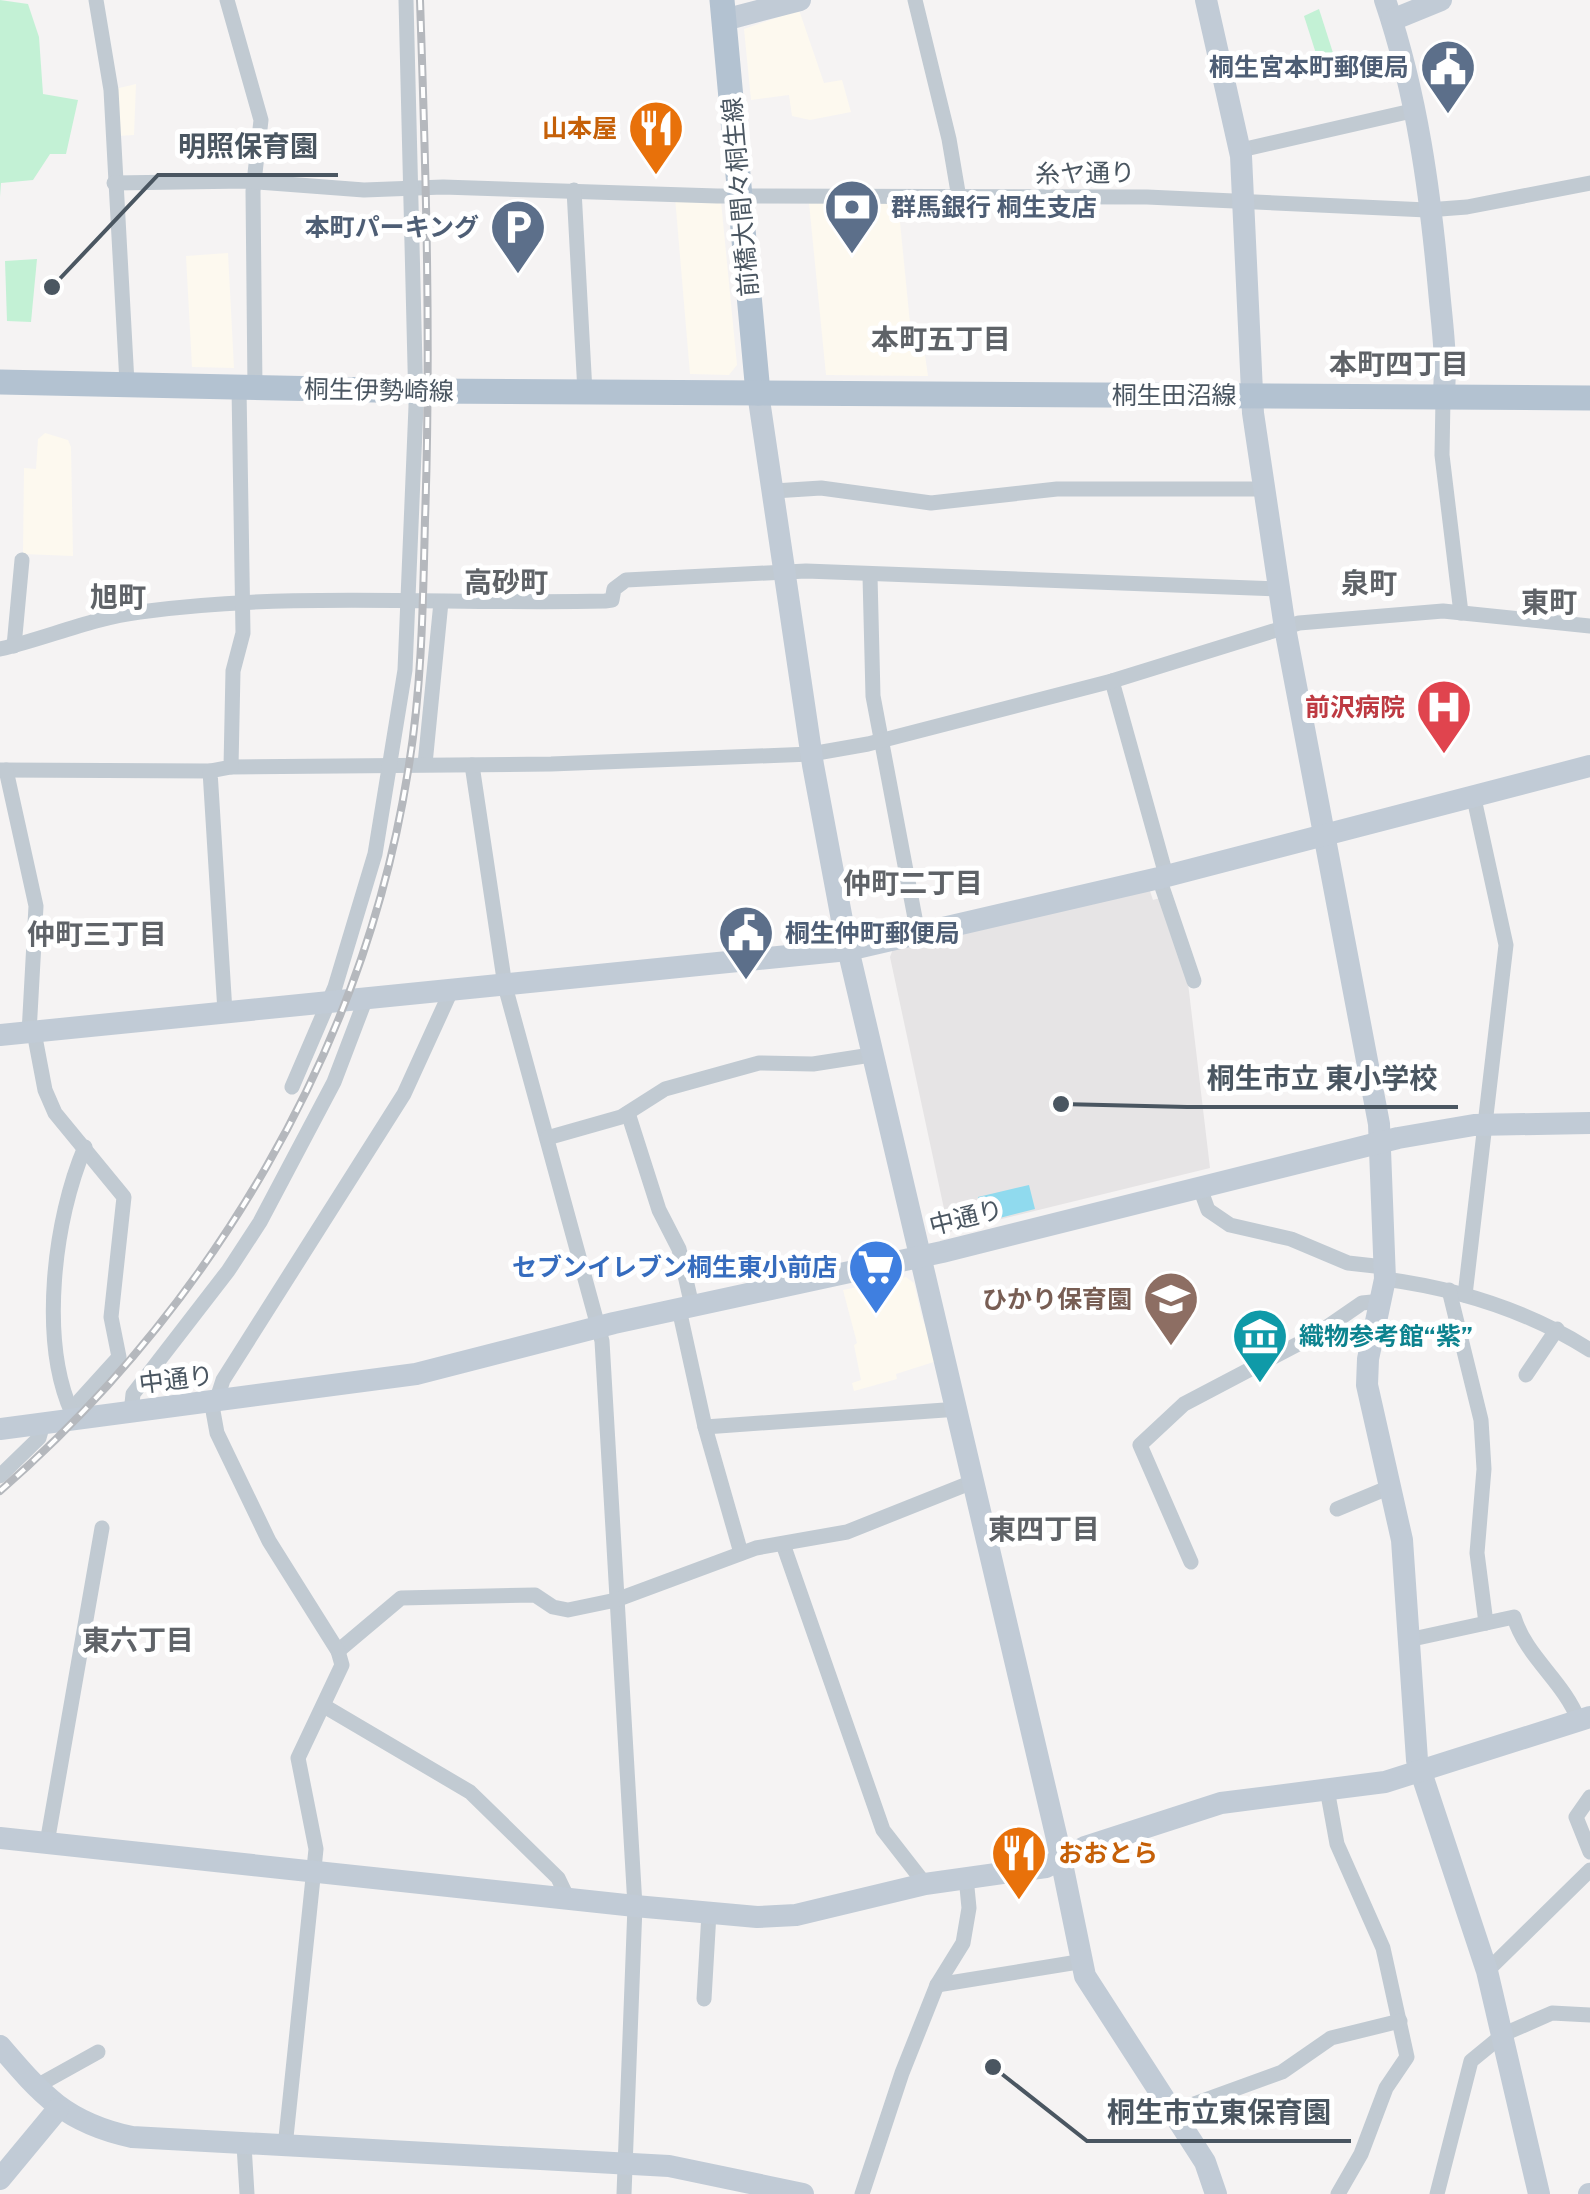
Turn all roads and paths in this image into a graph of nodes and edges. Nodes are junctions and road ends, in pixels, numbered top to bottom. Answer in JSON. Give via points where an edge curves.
{"nodes":[{"id":1,"x":96,"y":0,"type":"edge"},
{"id":2,"x":227,"y":0,"type":"edge"},
{"id":3,"x":406,"y":0,"type":"edge"},
{"id":4,"x":800,"y":0,"type":"edge"},
{"id":5,"x":915,"y":0,"type":"edge"},
{"id":6,"x":1206,"y":0,"type":"edge"},
{"id":7,"x":1442,"y":0,"type":"edge"},
{"id":8,"x":723,"y":10,"type":"edge"},
{"id":9,"x":1389,"y":10,"type":"edge"},
{"id":10,"x":1416,"y":110,"type":"junction"},
{"id":11,"x":1240,"y":150,"type":"junction"},
{"id":12,"x":114,"y":183,"type":"junction"},
{"id":13,"x":254,"y":183,"type":"junction"},
{"id":14,"x":1590,"y":183,"type":"edge"},
{"id":15,"x":412,"y":188,"type":"junction"},
{"id":16,"x":574,"y":190,"type":"junction"},
{"id":17,"x":740,"y":196,"type":"junction"},
{"id":18,"x":959,"y":198,"type":"junction"},
{"id":19,"x":1245,"y":203,"type":"junction"},
{"id":20,"x":1431,"y":210,"type":"junction"},
{"id":21,"x":0,"y":382,"type":"edge"},
{"id":22,"x":127,"y":384,"type":"junction"},
{"id":23,"x":247,"y":388,"type":"junction"},
{"id":24,"x":416,"y":391,"type":"junction"},
{"id":25,"x":585,"y":392,"type":"junction"},
{"id":26,"x":758,"y":393,"type":"junction"},
{"id":27,"x":1252,"y":395,"type":"junction"},
{"id":28,"x":1442,"y":398,"type":"junction"},
{"id":29,"x":1590,"y":398,"type":"edge"},
{"id":30,"x":1264,"y":489,"type":"junction"},
{"id":31,"x":774,"y":492,"type":"junction"},
{"id":32,"x":22,"y":560,"type":"dead end"},
{"id":33,"x":787,"y":572,"type":"junction"},
{"id":34,"x":870,"y":576,"type":"junction"},
{"id":35,"x":1279,"y":589,"type":"junction"},
{"id":36,"x":243,"y":601,"type":"junction"},
{"id":37,"x":409,"y":601,"type":"junction"},
{"id":38,"x":441,"y":602,"type":"junction"},
{"id":39,"x":1462,"y":613,"type":"junction"},
{"id":40,"x":1590,"y":626,"type":"edge"},
{"id":41,"x":1285,"y":628,"type":"junction"},
{"id":42,"x":7,"y":648,"type":"edge"},
{"id":43,"x":1112,"y":681,"type":"junction"},
{"id":44,"x":882,"y":740,"type":"junction"},
{"id":45,"x":811,"y":754,"type":"junction"},
{"id":46,"x":426,"y":764,"type":"junction"},
{"id":47,"x":472,"y":765,"type":"junction"},
{"id":48,"x":393,"y":766,"type":"junction"},
{"id":49,"x":1590,"y":766,"type":"edge"},
{"id":50,"x":231,"y":767,"type":"junction"},
{"id":51,"x":3,"y":770,"type":"edge"},
{"id":52,"x":210,"y":770,"type":"junction"},
{"id":53,"x":1473,"y":794,"type":"junction"},
{"id":54,"x":1327,"y":834,"type":"junction"},
{"id":55,"x":1163,"y":876,"type":"junction"},
{"id":56,"x":918,"y":934,"type":"junction"},
{"id":57,"x":848,"y":950,"type":"junction"},
{"id":58,"x":1194,"y":981,"type":"dead end"},
{"id":59,"x":506,"y":986,"type":"junction"},
{"id":60,"x":451,"y":991,"type":"junction"},
{"id":61,"x":366,"y":998,"type":"junction"},
{"id":62,"x":329,"y":1002,"type":"junction"},
{"id":63,"x":225,"y":1012,"type":"junction"},
{"id":64,"x":32,"y":1032,"type":"junction"},
{"id":65,"x":0,"y":1035,"type":"edge"},
{"id":66,"x":872,"y":1055,"type":"junction"},
{"id":67,"x":292,"y":1087,"type":"dead end"},
{"id":68,"x":628,"y":1113,"type":"junction"},
{"id":69,"x":1590,"y":1123,"type":"edge"},
{"id":70,"x":1488,"y":1124,"type":"junction"},
{"id":71,"x":547,"y":1138,"type":"junction"},
{"id":72,"x":1380,"y":1142,"type":"junction"},
{"id":73,"x":85,"y":1148,"type":"junction"},
{"id":74,"x":1200,"y":1188,"type":"junction"},
{"id":75,"x":918,"y":1256,"type":"junction"},
{"id":76,"x":1384,"y":1282,"type":"junction"},
{"id":77,"x":1457,"y":1292,"type":"junction"},
{"id":78,"x":685,"y":1307,"type":"junction"},
{"id":79,"x":600,"y":1327,"type":"junction"},
{"id":80,"x":1557,"y":1329,"type":"junction"},
{"id":81,"x":1590,"y":1350,"type":"edge"},
{"id":82,"x":1526,"y":1375,"type":"dead end"},
{"id":83,"x":214,"y":1402,"type":"junction"},
{"id":84,"x":958,"y":1409,"type":"junction"},
{"id":85,"x":131,"y":1413,"type":"junction"},
{"id":86,"x":72,"y":1417,"type":"junction"},
{"id":87,"x":43,"y":1424,"type":"junction"},
{"id":88,"x":705,"y":1427,"type":"junction"},
{"id":89,"x":0,"y":1429,"type":"edge"},
{"id":90,"x":0,"y":1476,"type":"edge"},
{"id":91,"x":975,"y":1481,"type":"junction"},
{"id":92,"x":1390,"y":1487,"type":"junction"},
{"id":93,"x":1337,"y":1509,"type":"dead end"},
{"id":94,"x":102,"y":1528,"type":"dead end"},
{"id":95,"x":783,"y":1544,"type":"junction"},
{"id":96,"x":741,"y":1553,"type":"junction"},
{"id":97,"x":1190,"y":1562,"type":"dead end"},
{"id":98,"x":616,"y":1600,"type":"junction"},
{"id":99,"x":1486,"y":1623,"type":"junction"},
{"id":100,"x":1408,"y":1640,"type":"junction"},
{"id":101,"x":338,"y":1651,"type":"junction"},
{"id":102,"x":324,"y":1706,"type":"junction"},
{"id":103,"x":1585,"y":1719,"type":"edge"},
{"id":104,"x":1420,"y":1772,"type":"junction"},
{"id":105,"x":1327,"y":1788,"type":"junction"},
{"id":106,"x":1590,"y":1797,"type":"edge"},
{"id":107,"x":0,"y":1838,"type":"edge"},
{"id":108,"x":48,"y":1842,"type":"junction"},
{"id":109,"x":1590,"y":1852,"type":"edge"},
{"id":110,"x":1061,"y":1859,"type":"junction"},
{"id":111,"x":1590,"y":1870,"type":"edge"},
{"id":112,"x":314,"y":1873,"type":"junction"},
{"id":113,"x":966,"y":1877,"type":"junction"},
{"id":114,"x":925,"y":1884,"type":"junction"},
{"id":115,"x":568,"y":1899,"type":"junction"},
{"id":116,"x":635,"y":1906,"type":"junction"},
{"id":117,"x":709,"y":1913,"type":"junction"},
{"id":118,"x":1078,"y":1962,"type":"junction"},
{"id":119,"x":1487,"y":1970,"type":"junction"},
{"id":120,"x":938,"y":1985,"type":"junction"},
{"id":121,"x":704,"y":1999,"type":"dead end"},
{"id":122,"x":1590,"y":2015,"type":"edge"},
{"id":123,"x":1400,"y":2021,"type":"junction"},
{"id":124,"x":1504,"y":2034,"type":"junction"},
{"id":125,"x":0,"y":2046,"type":"edge"},
{"id":126,"x":98,"y":2052,"type":"dead end"},
{"id":127,"x":35,"y":2086,"type":"junction"},
{"id":128,"x":58,"y":2108,"type":"junction"},
{"id":129,"x":1172,"y":2112,"type":"junction"},
{"id":130,"x":244,"y":2145,"type":"junction"},
{"id":131,"x":284,"y":2147,"type":"junction"},
{"id":132,"x":625,"y":2164,"type":"junction"},
{"id":133,"x":4,"y":2165,"type":"edge"},
{"id":134,"x":247,"y":2194,"type":"edge"},
{"id":135,"x":624,"y":2194,"type":"edge"},
{"id":136,"x":802,"y":2194,"type":"edge"},
{"id":137,"x":862,"y":2194,"type":"edge"},
{"id":138,"x":1216,"y":2194,"type":"edge"},
{"id":139,"x":1338,"y":2194,"type":"edge"},
{"id":140,"x":1437,"y":2194,"type":"edge"},
{"id":141,"x":1539,"y":2194,"type":"edge"}],
"edges":[{"from":1,"to":12,"type":"street","via":[[110,90]]},
{"from":2,"to":13,"type":"street","via":[[259,108]]},
{"from":3,"to":15,"type":"street"},
{"from":4,"to":8,"type":"street"},
{"from":5,"to":18,"type":"street"},
{"from":6,"to":11,"type":"street"},
{"from":7,"to":9,"type":"street"},
{"from":8,"to":17,"type":"main road","name":"前橋大間々桐生線"},
{"from":9,"to":10,"type":"street"},
{"from":10,"to":11,"type":"street"},
{"from":10,"to":20,"type":"street"},
{"from":11,"to":19,"type":"street"},
{"from":12,"to":13,"type":"street","name":"糸ヤ通り"},
{"from":12,"to":22,"type":"street"},
{"from":13,"to":15,"type":"street","name":"糸ヤ通り"},
{"from":13,"to":23,"type":"street"},
{"from":14,"to":20,"type":"street","name":"糸ヤ通り"},
{"from":15,"to":16,"type":"street","name":"糸ヤ通り"},
{"from":15,"to":24,"type":"street"},
{"from":16,"to":17,"type":"street","name":"糸ヤ通り"},
{"from":16,"to":25,"type":"street"},
{"from":17,"to":18,"type":"street","name":"糸ヤ通り"},
{"from":17,"to":26,"type":"main road","name":"前橋大間々桐生線"},
{"from":18,"to":19,"type":"street","name":"糸ヤ通り"},
{"from":19,"to":20,"type":"street","name":"糸ヤ通り"},
{"from":19,"to":27,"type":"street"},
{"from":20,"to":28,"type":"street"},
{"from":21,"to":22,"type":"main road","name":"桐生伊勢崎線"},
{"from":22,"to":23,"type":"main road","name":"桐生伊勢崎線"},
{"from":23,"to":24,"type":"main road","name":"桐生伊勢崎線"},
{"from":23,"to":36,"type":"street"},
{"from":24,"to":25,"type":"main road","name":"桐生伊勢崎線"},
{"from":24,"to":37,"type":"street"},
{"from":25,"to":26,"type":"main road","name":"桐生伊勢崎線"},
{"from":26,"to":27,"type":"main road","name":"桐生田沼線"},
{"from":26,"to":31,"type":"street"},
{"from":27,"to":28,"type":"main road","name":"桐生田沼線"},
{"from":27,"to":30,"type":"street"},
{"from":28,"to":29,"type":"main road","name":"桐生田沼線"},
{"from":28,"to":39,"type":"street","via":[[1443,473]]},
{"from":30,"to":31,"type":"street","via":[[1057,489],[930,504],[820,488]]},
{"from":30,"to":35,"type":"street"},
{"from":31,"to":33,"type":"street"},
{"from":32,"to":42,"type":"street"},
{"from":33,"to":34,"type":"street"},
{"from":33,"to":38,"type":"street","via":[[626,580],[616,585],[612,600]]},
{"from":33,"to":45,"type":"street"},
{"from":34,"to":35,"type":"street"},
{"from":34,"to":44,"type":"street","via":[[872,682]]},
{"from":35,"to":41,"type":"street"},
{"from":36,"to":37,"type":"street"},
{"from":36,"to":42,"type":"street","via":[[126,614]]},
{"from":36,"to":50,"type":"street"},
{"from":37,"to":38,"type":"street"},
{"from":37,"to":48,"type":"street"},
{"from":38,"to":46,"type":"street"},
{"from":39,"to":40,"type":"street"},
{"from":39,"to":41,"type":"street"},
{"from":41,"to":43,"type":"street"},
{"from":41,"to":54,"type":"street"},
{"from":43,"to":44,"type":"street"},
{"from":43,"to":55,"type":"street"},
{"from":44,"to":45,"type":"street"},
{"from":44,"to":56,"type":"street"},
{"from":45,"to":47,"type":"street"},
{"from":45,"to":57,"type":"street"},
{"from":46,"to":47,"type":"street"},
{"from":46,"to":48,"type":"street"},
{"from":47,"to":59,"type":"street"},
{"from":48,"to":50,"type":"street"},
{"from":48,"to":62,"type":"street","via":[[375,854]]},
{"from":49,"to":53,"type":"street"},
{"from":50,"to":52,"type":"street"},
{"from":51,"to":52,"type":"street"},
{"from":51,"to":64,"type":"street","via":[[36,906]]},
{"from":52,"to":63,"type":"street"},
{"from":53,"to":54,"type":"street"},
{"from":53,"to":70,"type":"street","via":[[1506,945]]},
{"from":54,"to":55,"type":"street"},
{"from":54,"to":72,"type":"street"},
{"from":55,"to":56,"type":"street"},
{"from":55,"to":58,"type":"street"},
{"from":56,"to":57,"type":"street"},
{"from":57,"to":59,"type":"street"},
{"from":57,"to":66,"type":"street"},
{"from":59,"to":60,"type":"street"},
{"from":59,"to":71,"type":"street"},
{"from":60,"to":61,"type":"street"},
{"from":60,"to":83,"type":"street","via":[[404,1094]]},
{"from":61,"to":62,"type":"street"},
{"from":61,"to":85,"type":"street","via":[[301,1151],[228,1271],[134,1394]]},
{"from":62,"to":63,"type":"street"},
{"from":62,"to":67,"type":"street"},
{"from":63,"to":64,"type":"street"},
{"from":64,"to":65,"type":"street"},
{"from":64,"to":73,"type":"street","via":[[49,1101]]},
{"from":66,"to":68,"type":"street","via":[[759,1063],[665,1088]]},
{"from":66,"to":75,"type":"street"},
{"from":68,"to":71,"type":"street"},
{"from":68,"to":78,"type":"street","via":[[678,1249]]},
{"from":69,"to":70,"type":"street","name":"中通り"},
{"from":70,"to":72,"type":"street","name":"中通り"},
{"from":70,"to":77,"type":"street"},
{"from":71,"to":79,"type":"street"},
{"from":72,"to":74,"type":"street","name":"中通り"},
{"from":72,"to":76,"type":"street"},
{"from":73,"to":86,"type":"street","via":[[69,1185],[53,1316],[54,1350]]},
{"from":73,"to":86,"type":"street","via":[[125,1202],[112,1310],[119,1357]]},
{"from":74,"to":75,"type":"street","name":"中通り"},
{"from":74,"to":76,"type":"street","via":[[1208,1210],[1230,1225],[1290,1239]]},
{"from":75,"to":78,"type":"street","name":"中通り"},
{"from":75,"to":84,"type":"street"},
{"from":76,"to":77,"type":"street"},
{"from":76,"to":92,"type":"street","via":[[1367,1385]]},
{"from":76,"to":97,"type":"street","via":[[1317,1334],[1184,1404],[1140,1445]]},
{"from":77,"to":80,"type":"street"},
{"from":77,"to":99,"type":"street","via":[[1481,1420],[1478,1554]]},
{"from":78,"to":79,"type":"street","name":"中通り"},
{"from":78,"to":88,"type":"street"},
{"from":79,"to":83,"type":"street","name":"中通り","via":[[416,1374]]},
{"from":79,"to":98,"type":"street"},
{"from":80,"to":81,"type":"street"},
{"from":80,"to":82,"type":"street"},
{"from":83,"to":85,"type":"street","name":"中通り"},
{"from":83,"to":101,"type":"street","via":[[217,1432],[270,1542]]},
{"from":84,"to":88,"type":"street"},
{"from":84,"to":91,"type":"street"},
{"from":85,"to":86,"type":"street","name":"中通り"},
{"from":86,"to":87,"type":"street","name":"中通り"},
{"from":87,"to":89,"type":"street","name":"中通り"},
{"from":87,"to":90,"type":"street","via":[[39,1438]]},
{"from":88,"to":96,"type":"street"},
{"from":91,"to":95,"type":"street","via":[[847,1532]]},
{"from":91,"to":110,"type":"street"},
{"from":92,"to":93,"type":"street"},
{"from":92,"to":100,"type":"street","via":[[1404,1558]]},
{"from":94,"to":108,"type":"street"},
{"from":95,"to":96,"type":"street"},
{"from":95,"to":114,"type":"street","via":[[882,1830]]},
{"from":96,"to":98,"type":"street"},
{"from":98,"to":101,"type":"street","via":[[568,1610],[535,1595],[409,1596]]},
{"from":98,"to":116,"type":"street"},
{"from":99,"to":100,"type":"street"},
{"from":99,"to":103,"type":"street","via":[[1514,1617],[1523,1645]]},
{"from":100,"to":104,"type":"street"},
{"from":101,"to":102,"type":"street","via":[[340,1673]]},
{"from":102,"to":112,"type":"street","via":[[297,1767],[314,1826]]},
{"from":102,"to":115,"type":"street","via":[[470,1792],[558,1878]]},
{"from":103,"to":104,"type":"street"},
{"from":104,"to":105,"type":"street"},
{"from":104,"to":119,"type":"street"},
{"from":105,"to":110,"type":"street","via":[[1221,1803]]},
{"from":105,"to":123,"type":"street","via":[[1337,1844],[1383,1948]]},
{"from":106,"to":109,"type":"street","via":[[1576,1817]]},
{"from":107,"to":108,"type":"street"},
{"from":108,"to":112,"type":"street"},
{"from":110,"to":113,"type":"street","via":[[1046,1868]]},
{"from":110,"to":118,"type":"street"},
{"from":111,"to":119,"type":"street"},
{"from":112,"to":115,"type":"street"},
{"from":112,"to":131,"type":"street"},
{"from":113,"to":114,"type":"street"},
{"from":113,"to":120,"type":"street","via":[[963,1943]]},
{"from":114,"to":117,"type":"street","via":[[796,1915]]},
{"from":115,"to":116,"type":"street"},
{"from":116,"to":117,"type":"street"},
{"from":116,"to":132,"type":"street"},
{"from":117,"to":121,"type":"street"},
{"from":118,"to":120,"type":"street"},
{"from":118,"to":129,"type":"street"},
{"from":119,"to":124,"type":"street"},
{"from":120,"to":137,"type":"street"},
{"from":122,"to":124,"type":"street","via":[[1552,2013]]},
{"from":123,"to":129,"type":"street","via":[[1331,2038],[1282,2072]]},
{"from":123,"to":139,"type":"street","via":[[1405,2064],[1386,2088]]},
{"from":124,"to":140,"type":"street","via":[[1468,2067]]},
{"from":124,"to":141,"type":"street"},
{"from":125,"to":127,"type":"street"},
{"from":126,"to":127,"type":"street"},
{"from":127,"to":128,"type":"street"},
{"from":128,"to":130,"type":"street","via":[[88,2125]]},
{"from":128,"to":133,"type":"street"},
{"from":129,"to":138,"type":"street","via":[[1205,2162]]},
{"from":130,"to":131,"type":"street"},
{"from":130,"to":134,"type":"street"},
{"from":131,"to":132,"type":"street"},
{"from":132,"to":135,"type":"street"},
{"from":132,"to":136,"type":"street","via":[[684,2168]]}]}
